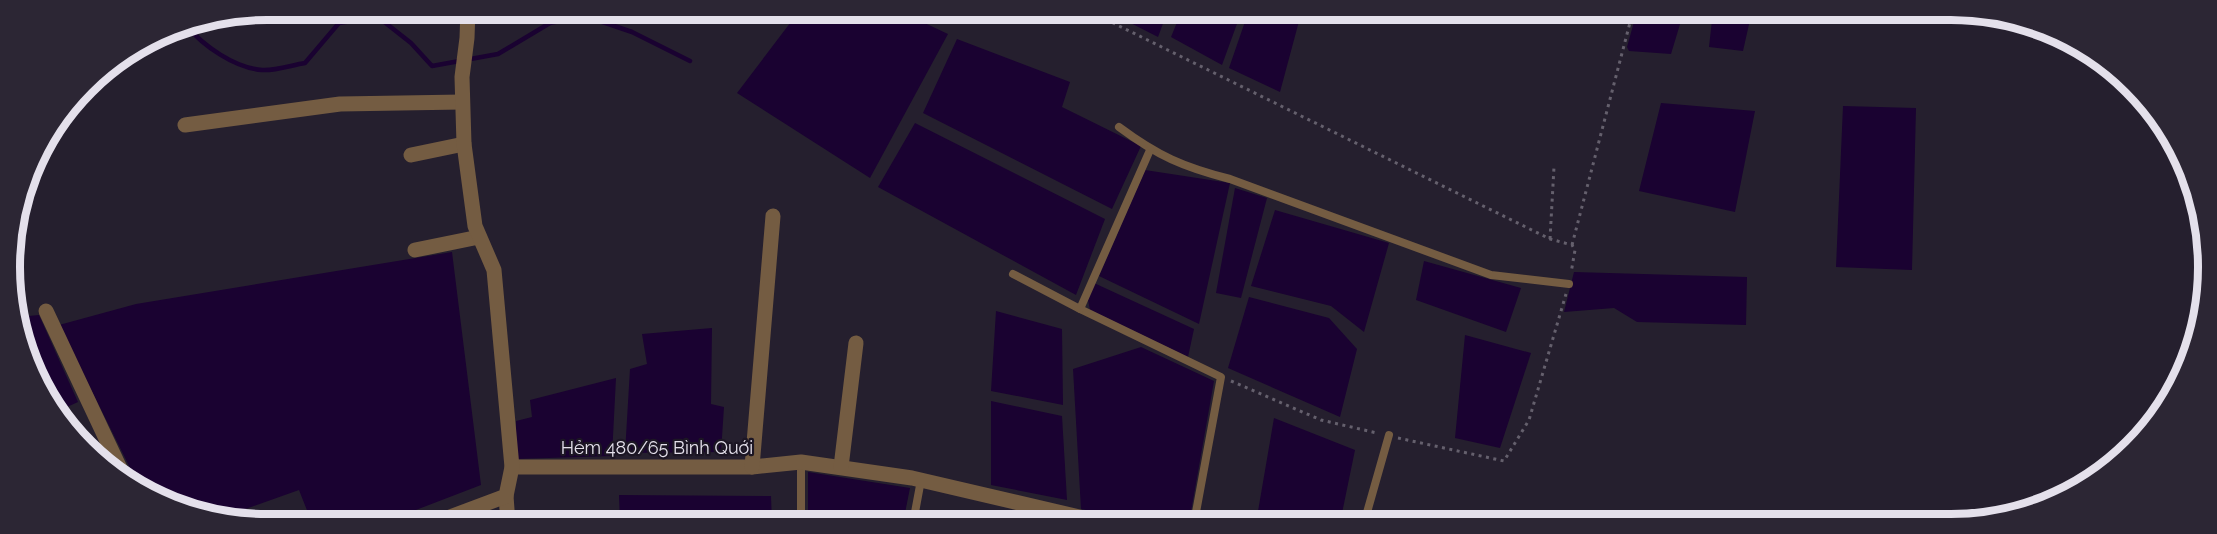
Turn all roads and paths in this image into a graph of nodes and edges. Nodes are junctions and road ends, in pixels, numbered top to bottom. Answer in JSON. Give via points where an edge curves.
{"nodes":[{"id":1,"x":468,"y":20,"type":"edge"},
{"id":2,"x":1107,"y":20,"type":"edge"},
{"id":3,"x":1632,"y":20,"type":"edge"},
{"id":4,"x":462,"y":102,"type":"junction"},
{"id":5,"x":185,"y":124,"type":"dead end"},
{"id":6,"x":1119,"y":127,"type":"dead end"},
{"id":7,"x":464,"y":144,"type":"junction"},
{"id":8,"x":1150,"y":150,"type":"junction"},
{"id":9,"x":411,"y":155,"type":"dead end"},
{"id":10,"x":1554,"y":167,"type":"dead end"},
{"id":11,"x":773,"y":216,"type":"dead end"},
{"id":12,"x":479,"y":237,"type":"junction"},
{"id":13,"x":1550,"y":239,"type":"junction"},
{"id":14,"x":1572,"y":245,"type":"junction"},
{"id":15,"x":415,"y":249,"type":"dead end"},
{"id":16,"x":1013,"y":274,"type":"dead end"},
{"id":17,"x":1569,"y":284,"type":"junction"},
{"id":18,"x":1080,"y":309,"type":"junction"},
{"id":19,"x":46,"y":311,"type":"dead end"},
{"id":20,"x":856,"y":343,"type":"dead end"},
{"id":21,"x":1221,"y":377,"type":"junction"},
{"id":22,"x":1389,"y":435,"type":"junction"},
{"id":23,"x":801,"y":462,"type":"junction"},
{"id":24,"x":118,"y":465,"type":"edge"},
{"id":25,"x":752,"y":466,"type":"junction"},
{"id":26,"x":512,"y":467,"type":"junction"},
{"id":27,"x":841,"y":467,"type":"junction"},
{"id":28,"x":921,"y":480,"type":"junction"},
{"id":29,"x":506,"y":496,"type":"junction"},
{"id":30,"x":458,"y":514,"type":"edge"},
{"id":31,"x":507,"y":514,"type":"edge"},
{"id":32,"x":801,"y":514,"type":"edge"},
{"id":33,"x":915,"y":514,"type":"edge"},
{"id":34,"x":1066,"y":514,"type":"edge"},
{"id":35,"x":1196,"y":514,"type":"edge"},
{"id":36,"x":1367,"y":514,"type":"edge"}],
"edges":[{"from":1,"to":4,"type":"street"},
{"from":2,"to":13,"type":"path"},
{"from":3,"to":14,"type":"path"},
{"from":4,"to":5,"type":"street","via":[[340,104]]},
{"from":4,"to":7,"type":"street"},
{"from":6,"to":8,"type":"lane"},
{"from":7,"to":9,"type":"street"},
{"from":7,"to":12,"type":"street"},
{"from":8,"to":17,"type":"lane","via":[[1187,168],[1230,179],[1491,275]]},
{"from":8,"to":18,"type":"lane"},
{"from":10,"to":13,"type":"path"},
{"from":11,"to":25,"type":"street"},
{"from":12,"to":15,"type":"street"},
{"from":12,"to":26,"type":"street","via":[[494,270]]},
{"from":13,"to":14,"type":"path"},
{"from":14,"to":17,"type":"path","via":[[1575,250]]},
{"from":16,"to":18,"type":"lane"},
{"from":17,"to":22,"type":"path","via":[[1529,420],[1504,461]]},
{"from":18,"to":21,"type":"lane"},
{"from":19,"to":24,"type":"street"},
{"from":20,"to":27,"type":"street"},
{"from":21,"to":22,"type":"path","via":[[1321,420]]},
{"from":21,"to":35,"type":"lane"},
{"from":22,"to":36,"type":"lane"},
{"from":23,"to":25,"type":"street","name":"Hẻm 480/65 Bình Quới"},
{"from":23,"to":27,"type":"street","name":"Hẻm 480/65 Bình Quới"},
{"from":23,"to":32,"type":"lane"},
{"from":25,"to":26,"type":"street","name":"Hẻm 480/65 Bình Quới"},
{"from":26,"to":29,"type":"street"},
{"from":27,"to":28,"type":"street","name":"Hẻm 480/65 Bình Quới"},
{"from":28,"to":33,"type":"lane"},
{"from":28,"to":34,"type":"street","name":"Hẻm 480/65 Bình Quới"},
{"from":29,"to":30,"type":"street"},
{"from":29,"to":31,"type":"street"}]}
